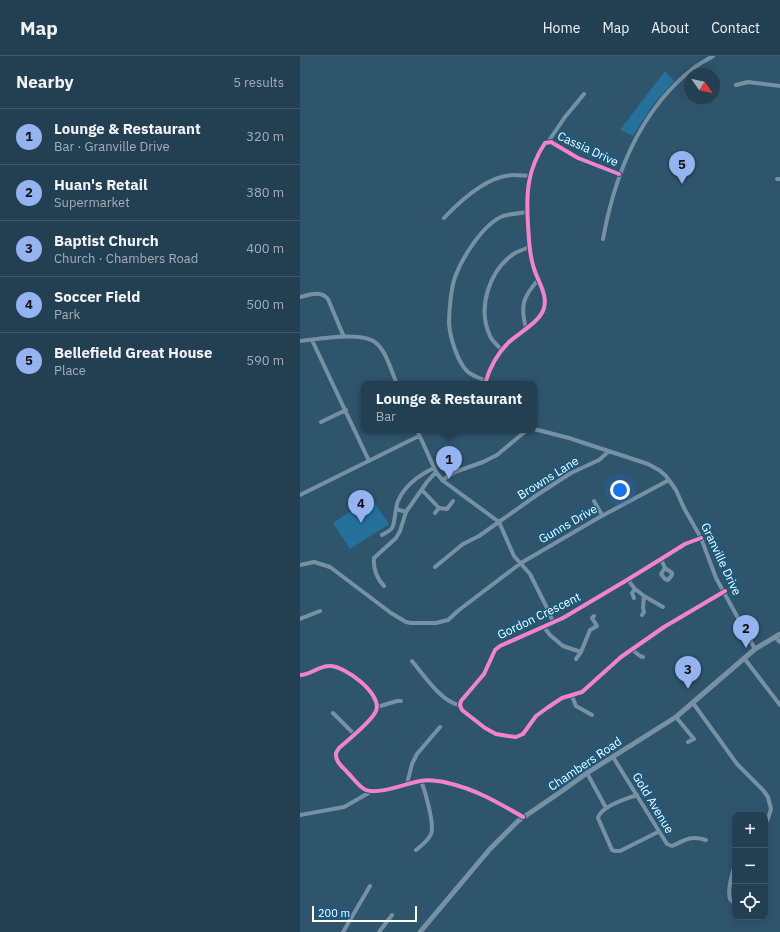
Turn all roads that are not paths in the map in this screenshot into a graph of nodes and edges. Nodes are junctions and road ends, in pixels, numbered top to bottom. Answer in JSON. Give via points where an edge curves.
{"nodes":[{"id":1,"x":713,"y":56,"type":"edge"},
{"id":2,"x":736,"y":85,"type":"dead end"},
{"id":3,"x":780,"y":86,"type":"edge"},
{"id":4,"x":584,"y":94,"type":"dead end"},
{"id":5,"x":548,"y":142,"type":"junction"},
{"id":6,"x":619,"y":174,"type":"junction"},
{"id":7,"x":530,"y":176,"type":"junction"},
{"id":8,"x":527,"y":212,"type":"junction"},
{"id":9,"x":444,"y":218,"type":"dead end"},
{"id":10,"x":603,"y":239,"type":"dead end"},
{"id":11,"x":529,"y":247,"type":"junction"},
{"id":12,"x":538,"y":280,"type":"junction"},
{"id":13,"x":300,"y":297,"type":"edge"},
{"id":14,"x":526,"y":328,"type":"junction"},
{"id":15,"x":344,"y":337,"type":"junction"},
{"id":16,"x":312,"y":340,"type":"junction"},
{"id":17,"x":300,"y":341,"type":"edge"},
{"id":18,"x":502,"y":350,"type":"junction"},
{"id":19,"x":396,"y":381,"type":"edge"},
{"id":20,"x":483,"y":381,"type":"edge"},
{"id":21,"x":485,"y":381,"type":"edge"},
{"id":22,"x":346,"y":410,"type":"junction"},
{"id":23,"x":321,"y":422,"type":"dead end"},
{"id":24,"x":537,"y":430,"type":"edge"},
{"id":25,"x":418,"y":433,"type":"edge"},
{"id":26,"x":523,"y":433,"type":"edge"},
{"id":27,"x":419,"y":436,"type":"junction"},
{"id":28,"x":609,"y":452,"type":"junction"},
{"id":29,"x":369,"y":461,"type":"junction"},
{"id":30,"x":435,"y":470,"type":"junction"},
{"id":31,"x":442,"y":480,"type":"junction"},
{"id":32,"x":669,"y":480,"type":"junction"},
{"id":33,"x":422,"y":490,"type":"junction"},
{"id":34,"x":300,"y":495,"type":"edge"},
{"id":35,"x":453,"y":501,"type":"dead end"},
{"id":36,"x":594,"y":501,"type":"dead end"},
{"id":37,"x":396,"y":508,"type":"junction"},
{"id":38,"x":439,"y":508,"type":"junction"},
{"id":39,"x":406,"y":512,"type":"junction"},
{"id":40,"x":435,"y":513,"type":"dead end"},
{"id":41,"x":602,"y":516,"type":"junction"},
{"id":42,"x":499,"y":522,"type":"junction"},
{"id":43,"x":382,"y":535,"type":"dead end"},
{"id":44,"x":701,"y":538,"type":"junction"},
{"id":45,"x":661,"y":559,"type":"junction"},
{"id":46,"x":521,"y":564,"type":"junction"},
{"id":47,"x":300,"y":565,"type":"edge"},
{"id":48,"x":435,"y":567,"type":"dead end"},
{"id":49,"x":665,"y":568,"type":"dead end"},
{"id":50,"x":628,"y":580,"type":"junction"},
{"id":51,"x":384,"y":586,"type":"dead end"},
{"id":52,"x":635,"y":589,"type":"junction"},
{"id":53,"x":724,"y":591,"type":"junction"},
{"id":54,"x":644,"y":596,"type":"junction"},
{"id":55,"x":634,"y":598,"type":"dead end"},
{"id":56,"x":663,"y":606,"type":"dead end"},
{"id":57,"x":320,"y":611,"type":"dead end"},
{"id":58,"x":642,"y":615,"type":"dead end"},
{"id":59,"x":594,"y":616,"type":"dead end"},
{"id":60,"x":300,"y":619,"type":"edge"},
{"id":61,"x":553,"y":622,"type":"junction"},
{"id":62,"x":544,"y":627,"type":"junction"},
{"id":63,"x":778,"y":636,"type":"edge"},
{"id":64,"x":780,"y":642,"type":"edge"},
{"id":65,"x":755,"y":649,"type":"junction"},
{"id":66,"x":632,"y":650,"type":"junction"},
{"id":67,"x":581,"y":652,"type":"junction"},
{"id":68,"x":643,"y":657,"type":"dead end"},
{"id":69,"x":744,"y":658,"type":"junction"},
{"id":70,"x":576,"y":659,"type":"dead end"},
{"id":71,"x":412,"y":661,"type":"dead end"},
{"id":72,"x":300,"y":675,"type":"edge"},
{"id":73,"x":572,"y":696,"type":"junction"},
{"id":74,"x":401,"y":701,"type":"dead end"},
{"id":75,"x":693,"y":703,"type":"junction"},
{"id":76,"x":460,"y":705,"type":"junction"},
{"id":77,"x":780,"y":705,"type":"edge"},
{"id":78,"x":377,"y":707,"type":"junction"},
{"id":79,"x":333,"y":713,"type":"dead end"},
{"id":80,"x":592,"y":715,"type":"dead end"},
{"id":81,"x":676,"y":717,"type":"junction"},
{"id":82,"x":440,"y":727,"type":"dead end"},
{"id":83,"x":354,"y":734,"type":"junction"},
{"id":84,"x":688,"y":742,"type":"dead end"},
{"id":85,"x":613,"y":757,"type":"junction"},
{"id":86,"x":587,"y":773,"type":"junction"},
{"id":87,"x":421,"y":780,"type":"junction"},
{"id":88,"x":407,"y":784,"type":"junction"},
{"id":89,"x":372,"y":791,"type":"junction"},
{"id":90,"x":637,"y":795,"type":"junction"},
{"id":91,"x":606,"y":808,"type":"junction"},
{"id":92,"x":300,"y":815,"type":"edge"},
{"id":93,"x":523,"y":817,"type":"junction"},
{"id":94,"x":768,"y":819,"type":"edge"},
{"id":95,"x":658,"y":832,"type":"junction"},
{"id":96,"x":706,"y":840,"type":"dead end"},
{"id":97,"x":416,"y":850,"type":"dead end"},
{"id":98,"x":732,"y":872,"type":"edge"},
{"id":99,"x":370,"y":886,"type":"dead end"},
{"id":100,"x":732,"y":901,"type":"edge"},
{"id":101,"x":392,"y":915,"type":"dead end"},
{"id":102,"x":343,"y":932,"type":"edge"},
{"id":103,"x":379,"y":932,"type":"edge"},
{"id":104,"x":420,"y":932,"type":"edge"}],
"edges":[{"from":1,"to":6,"type":"street","via":[[695,67],[669,90],[653,110],[637,134]]},
{"from":2,"to":3,"type":"street","via":[[748,82]]},
{"from":4,"to":5,"type":"street","name":"Cassia Drive"},
{"from":5,"to":6,"type":"street","name":"Cassia Drive","via":[[578,158]]},
{"from":5,"to":7,"type":"street","name":"Cassia Drive","via":[[540,150]]},
{"from":6,"to":10,"type":"street"},
{"from":7,"to":8,"type":"street","name":"Cassia Drive"},
{"from":7,"to":9,"type":"street","via":[[504,176],[482,185]]},
{"from":8,"to":11,"type":"street","name":"Cassia Drive"},
{"from":8,"to":20,"type":"street","via":[[503,217],[485,230],[472,244],[454,279],[449,323],[454,345],[467,371]]},
{"from":11,"to":12,"type":"street","name":"Cassia Drive"},
{"from":11,"to":18,"type":"street","via":[[515,253],[505,262],[494,276],[488,290],[485,305],[486,322],[490,337]]},
{"from":12,"to":14,"type":"street","via":[[524,299],[522,308]]},
{"from":12,"to":14,"type":"street","name":"Cassia Drive","via":[[544,294],[544,310]]},
{"from":13,"to":15,"type":"street","via":[[319,294],[325,296]]},
{"from":14,"to":18,"type":"street","name":"Cassia Drive"},
{"from":15,"to":16,"type":"street"},
{"from":15,"to":19,"type":"street","via":[[364,337],[376,343]]},
{"from":16,"to":17,"type":"street"},
{"from":16,"to":22,"type":"street"},
{"from":18,"to":21,"type":"street","name":"Cassia Drive"},
{"from":22,"to":23,"type":"street"},
{"from":22,"to":29,"type":"street"},
{"from":24,"to":28,"type":"street","name":"Granville Drive"},
{"from":25,"to":27,"type":"street"},
{"from":26,"to":31,"type":"street","via":[[497,455]]},
{"from":27,"to":29,"type":"street"},
{"from":27,"to":30,"type":"street"},
{"from":28,"to":32,"type":"street","name":"Granville Drive","via":[[648,464]]},
{"from":28,"to":42,"type":"street","name":"Browns Lane","via":[[599,460],[571,473]]},
{"from":29,"to":34,"type":"street"},
{"from":30,"to":31,"type":"street"},
{"from":30,"to":33,"type":"street"},
{"from":30,"to":37,"type":"street","via":[[423,473],[406,488]]},
{"from":31,"to":42,"type":"street"},
{"from":32,"to":41,"type":"street","name":"Gunns Drive"},
{"from":32,"to":44,"type":"street","name":"Granville Drive"},
{"from":33,"to":38,"type":"street"},
{"from":33,"to":39,"type":"street"},
{"from":35,"to":38,"type":"street","via":[[447,509]]},
{"from":36,"to":41,"type":"street"},
{"from":37,"to":39,"type":"street"},
{"from":37,"to":43,"type":"street","via":[[394,526]]},
{"from":38,"to":40,"type":"street"},
{"from":39,"to":51,"type":"street","via":[[396,538],[374,558],[374,567]]},
{"from":41,"to":46,"type":"street","name":"Gunns Drive"},
{"from":42,"to":46,"type":"street","via":[[514,556]]},
{"from":42,"to":48,"type":"street","name":"Browns Lane","via":[[463,544]]},
{"from":44,"to":45,"type":"street","name":"Gordon Crescent","via":[[685,544]]},
{"from":44,"to":53,"type":"street","name":"Granville Drive","via":[[716,578]]},
{"from":45,"to":49,"type":"street"},
{"from":45,"to":50,"type":"street","name":"Gordon Crescent"},
{"from":46,"to":47,"type":"street","name":"Gunns Drive","via":[[448,620],[423,624],[399,618],[330,567],[314,562]]},
{"from":46,"to":61,"type":"street","via":[[530,574]]},
{"from":50,"to":52,"type":"street"},
{"from":50,"to":61,"type":"street","name":"Gordon Crescent"},
{"from":52,"to":54,"type":"street"},
{"from":52,"to":55,"type":"street","via":[[632,593]]},
{"from":53,"to":65,"type":"street","name":"Granville Drive"},
{"from":53,"to":66,"type":"street","via":[[664,627]]},
{"from":54,"to":56,"type":"street"},
{"from":54,"to":58,"type":"street"},
{"from":57,"to":60,"type":"street"},
{"from":59,"to":67,"type":"street","via":[[592,618],[597,626],[590,630]]},
{"from":61,"to":62,"type":"street","name":"Gordon Crescent"},
{"from":62,"to":67,"type":"street","via":[[563,646]]},
{"from":62,"to":76,"type":"street","name":"Gordon Crescent","via":[[495,650],[484,674]]},
{"from":63,"to":64,"type":"street"},
{"from":63,"to":65,"type":"street","name":"Chambers Road"},
{"from":65,"to":69,"type":"street","name":"Chambers Road"},
{"from":66,"to":68,"type":"street"},
{"from":66,"to":73,"type":"street","via":[[621,656],[582,692]]},
{"from":67,"to":70,"type":"street"},
{"from":69,"to":75,"type":"street","name":"Chambers Road"},
{"from":69,"to":77,"type":"street"},
{"from":71,"to":76,"type":"street","via":[[438,692]]},
{"from":72,"to":78,"type":"street","via":[[321,667],[343,669],[368,689],[375,698]]},
{"from":73,"to":76,"type":"street","via":[[562,698],[536,716],[523,734],[516,737],[496,734],[485,728],[462,710]]},
{"from":73,"to":80,"type":"street","via":[[576,706]]},
{"from":74,"to":78,"type":"street"},
{"from":75,"to":81,"type":"street","name":"Chambers Road"},
{"from":75,"to":94,"type":"street","via":[[737,764],[768,797],[771,809]]},
{"from":78,"to":83,"type":"street","via":[[373,716]]},
{"from":79,"to":83,"type":"street"},
{"from":81,"to":84,"type":"street","via":[[694,739]]},
{"from":81,"to":85,"type":"street","name":"Chambers Road"},
{"from":82,"to":88,"type":"street","via":[[412,764]]},
{"from":83,"to":89,"type":"street","via":[[337,750],[336,760],[361,786]]},
{"from":85,"to":86,"type":"street","name":"Chambers Road"},
{"from":85,"to":90,"type":"street","name":"Gold Avenue"},
{"from":86,"to":91,"type":"street"},
{"from":86,"to":93,"type":"street","name":"Chambers Road"},
{"from":87,"to":88,"type":"street"},
{"from":87,"to":93,"type":"street","via":[[447,782],[470,790]]},
{"from":87,"to":97,"type":"street","via":[[432,832],[426,842]]},
{"from":88,"to":89,"type":"street"},
{"from":89,"to":92,"type":"street","via":[[344,807]]},
{"from":90,"to":91,"type":"street"},
{"from":90,"to":95,"type":"street","name":"Gold Avenue"},
{"from":91,"to":95,"type":"street","via":[[598,818],[615,852]]},
{"from":93,"to":104,"type":"street","name":"Chambers Road","via":[[490,849]]},
{"from":95,"to":96,"type":"street","name":"Gold Avenue","via":[[666,844],[672,846],[690,838]]},
{"from":98,"to":100,"type":"street"},
{"from":99,"to":102,"type":"street"},
{"from":101,"to":103,"type":"street"}]}
